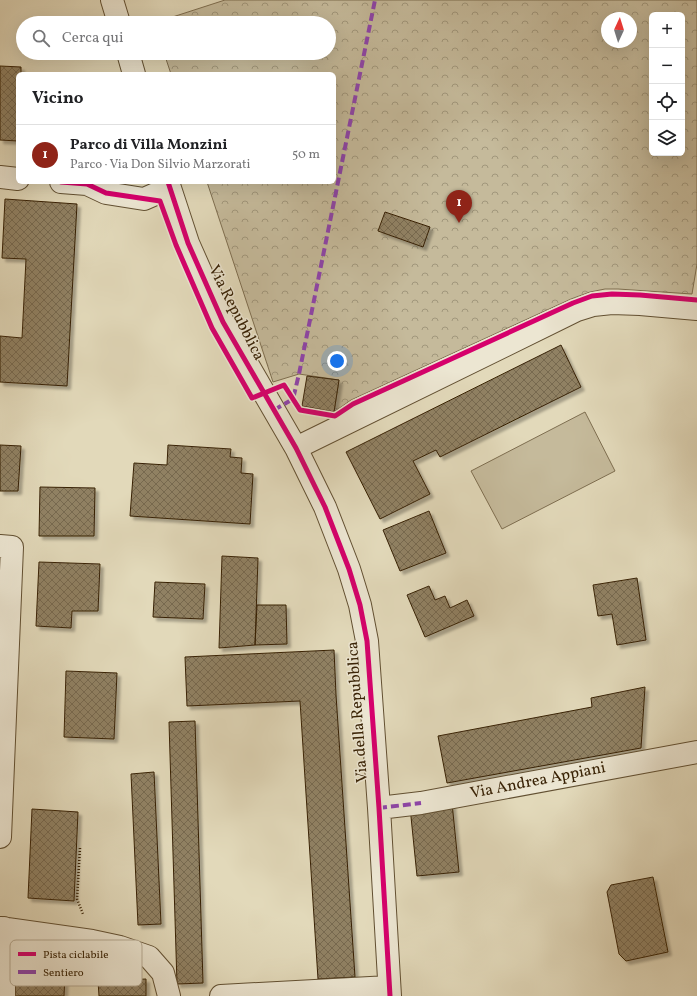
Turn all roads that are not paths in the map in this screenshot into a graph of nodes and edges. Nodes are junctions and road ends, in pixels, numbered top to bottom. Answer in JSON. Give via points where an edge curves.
{"nodes":[{"id":1,"x":112,"y":0,"type":"edge"},
{"id":2,"x":117,"y":16,"type":"edge"},
{"id":3,"x":130,"y":60,"type":"edge"},
{"id":4,"x":133,"y":72,"type":"edge"},
{"id":5,"x":0,"y":178,"type":"edge"},
{"id":6,"x":16,"y":179,"type":"edge"},
{"id":7,"x":88,"y":184,"type":"edge"},
{"id":8,"x":168,"y":185,"type":"edge"},
{"id":9,"x":697,"y":309,"type":"edge"},
{"id":10,"x":296,"y":448,"type":"junction"},
{"id":11,"x":0,"y":546,"type":"edge"},
{"id":12,"x":697,"y":752,"type":"edge"},
{"id":13,"x":379,"y":808,"type":"junction"},
{"id":14,"x":0,"y":837,"type":"edge"},
{"id":15,"x":2,"y":928,"type":"edge"},
{"id":16,"x":85,"y":940,"type":"edge"},
{"id":17,"x":142,"y":954,"type":"edge"},
{"id":18,"x":389,"y":992,"type":"edge"},
{"id":19,"x":4,"y":996,"type":"edge"},
{"id":20,"x":169,"y":996,"type":"edge"},
{"id":21,"x":221,"y":996,"type":"edge"}],
"edges":[{"from":1,"to":2,"type":"street"},
{"from":3,"to":4,"type":"street"},
{"from":5,"to":6,"type":"street"},
{"from":7,"to":8,"type":"street","via":[[106,193],[144,199]]},
{"from":8,"to":10,"type":"street","name":"Via Repubblica","via":[[188,243],[223,322]]},
{"from":9,"to":10,"type":"street","via":[[612,303],[577,310]]},
{"from":10,"to":13,"type":"street","name":"Via della Repubblica","via":[[325,507],[360,605],[367,642]]},
{"from":11,"to":14,"type":"street","via":[[12,547]]},
{"from":12,"to":13,"type":"street","name":"Via Andrea Appiani","via":[[421,803]]},
{"from":13,"to":18,"type":"street","name":"Via della Repubblica"},
{"from":15,"to":16,"type":"street"},
{"from":15,"to":19,"type":"street"},
{"from":17,"to":20,"type":"street","via":[[150,957],[162,973]]},
{"from":18,"to":21,"type":"street"}]}
